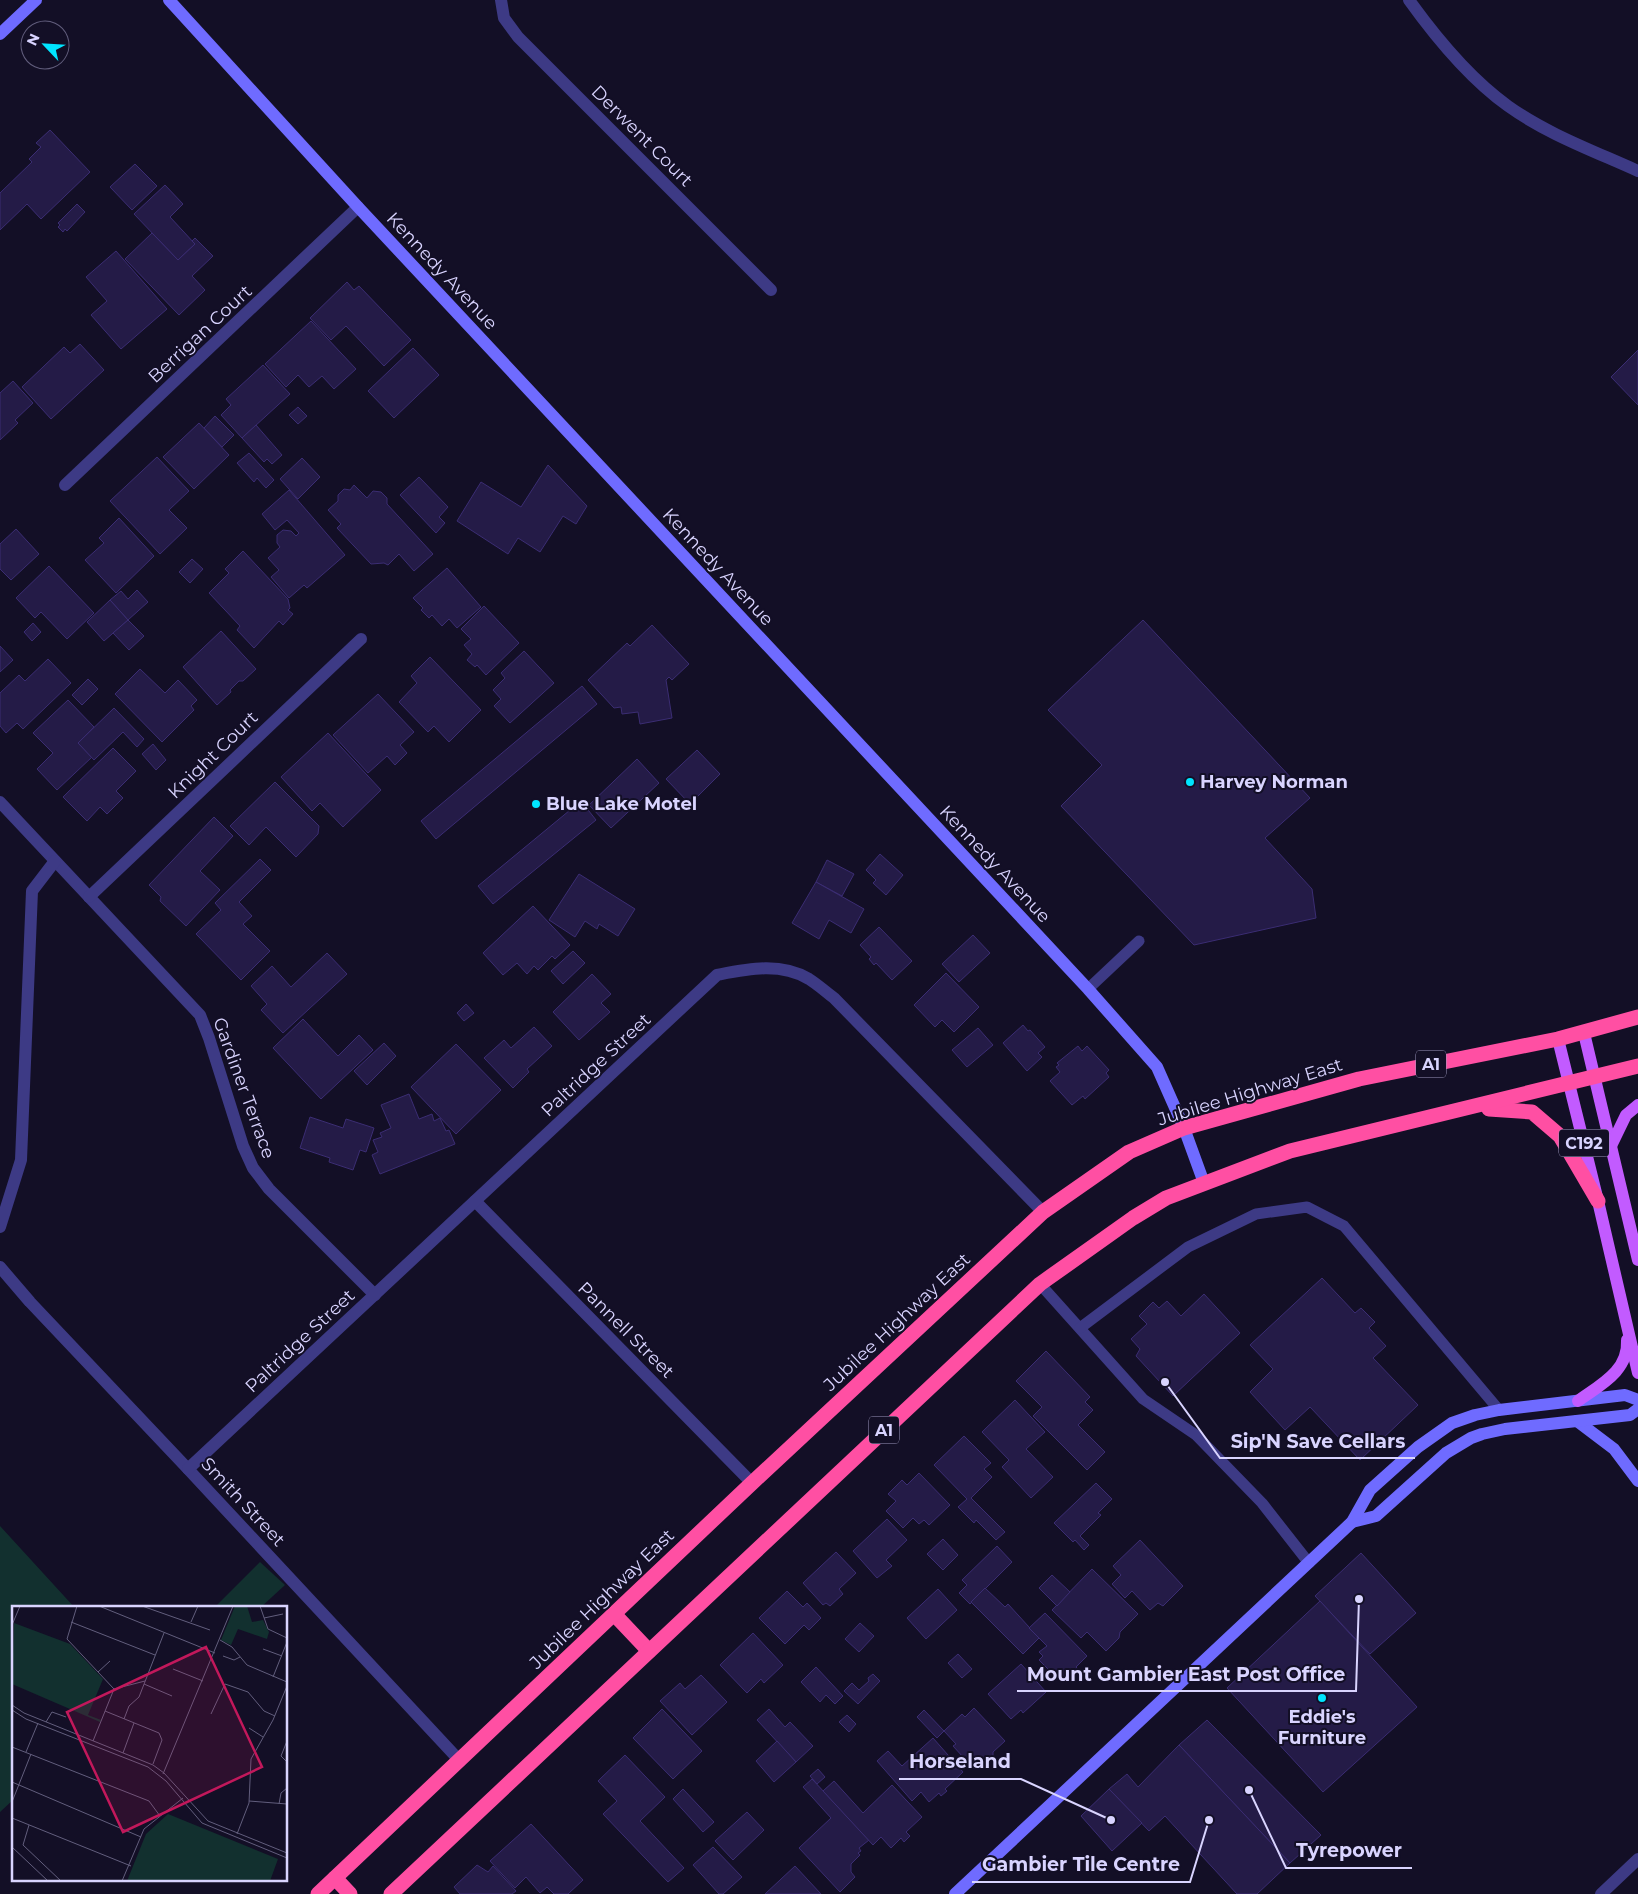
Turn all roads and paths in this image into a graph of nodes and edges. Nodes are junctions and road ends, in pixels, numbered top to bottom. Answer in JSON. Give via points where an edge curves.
{"nodes":[{"id":1,"x":36,"y":0,"type":"edge"},
{"id":2,"x":169,"y":0,"type":"edge"},
{"id":3,"x":501,"y":0,"type":"edge"},
{"id":4,"x":1409,"y":0,"type":"edge"},
{"id":5,"x":0,"y":34,"type":"edge"},
{"id":6,"x":1638,"y":171,"type":"edge"},
{"id":7,"x":358,"y":208,"type":"junction"},
{"id":8,"x":771,"y":290,"type":"dead end"},
{"id":9,"x":65,"y":485,"type":"dead end"},
{"id":10,"x":361,"y":639,"type":"dead end"},
{"id":11,"x":0,"y":802,"type":"edge"},
{"id":12,"x":54,"y":861,"type":"junction"},
{"id":13,"x":89,"y":897,"type":"junction"},
{"id":14,"x":1138,"y":941,"type":"dead end"},
{"id":15,"x":1088,"y":990,"type":"junction"},
{"id":16,"x":1638,"y":1017,"type":"edge"},
{"id":17,"x":1584,"y":1033,"type":"junction"},
{"id":18,"x":1558,"y":1039,"type":"junction"},
{"id":19,"x":1638,"y":1066,"type":"edge"},
{"id":20,"x":1595,"y":1077,"type":"junction"},
{"id":21,"x":1570,"y":1084,"type":"junction"},
{"id":22,"x":1638,"y":1105,"type":"edge"},
{"id":23,"x":1463,"y":1110,"type":"junction"},
{"id":24,"x":1184,"y":1128,"type":"junction"},
{"id":25,"x":1611,"y":1146,"type":"junction"},
{"id":26,"x":1204,"y":1183,"type":"junction"},
{"id":27,"x":1598,"y":1201,"type":"junction"},
{"id":28,"x":475,"y":1202,"type":"junction"},
{"id":29,"x":1043,"y":1212,"type":"junction"},
{"id":30,"x":0,"y":1227,"type":"edge"},
{"id":31,"x":1638,"y":1260,"type":"edge"},
{"id":32,"x":0,"y":1267,"type":"edge"},
{"id":33,"x":1040,"y":1284,"type":"junction"},
{"id":34,"x":375,"y":1295,"type":"junction"},
{"id":35,"x":1625,"y":1321,"type":"junction"},
{"id":36,"x":1080,"y":1328,"type":"junction"},
{"id":37,"x":1638,"y":1373,"type":"edge"},
{"id":38,"x":1638,"y":1400,"type":"edge"},
{"id":39,"x":1578,"y":1401,"type":"junction"},
{"id":40,"x":1638,"y":1409,"type":"edge"},
{"id":41,"x":1499,"y":1410,"type":"junction"},
{"id":42,"x":1577,"y":1421,"type":"junction"},
{"id":43,"x":188,"y":1469,"type":"junction"},
{"id":44,"x":1638,"y":1482,"type":"edge"},
{"id":45,"x":752,"y":1483,"type":"junction"},
{"id":46,"x":1352,"y":1522,"type":"junction"},
{"id":47,"x":1309,"y":1563,"type":"junction"},
{"id":48,"x":614,"y":1614,"type":"junction"},
{"id":49,"x":649,"y":1651,"type":"junction"},
{"id":50,"x":460,"y":1761,"type":"junction"},
{"id":51,"x":1638,"y":1859,"type":"edge"},
{"id":52,"x":335,"y":1878,"type":"junction"},
{"id":53,"x":318,"y":1894,"type":"edge"},
{"id":54,"x":350,"y":1894,"type":"edge"},
{"id":55,"x":391,"y":1894,"type":"edge"},
{"id":56,"x":955,"y":1894,"type":"edge"},
{"id":57,"x":1600,"y":1894,"type":"edge"}],
"edges":[{"from":1,"to":5,"type":"street"},
{"from":2,"to":7,"type":"street","name":"Kennedy Avenue"},
{"from":3,"to":8,"type":"street","name":"Derwent Court","via":[[504,18],[518,37]]},
{"from":4,"to":6,"type":"street","via":[[1446,48],[1486,89],[1561,136]]},
{"from":7,"to":9,"type":"street","name":"Berrigan Court"},
{"from":7,"to":15,"type":"street","name":"Kennedy Avenue"},
{"from":10,"to":13,"type":"street","name":"Knight Court"},
{"from":11,"to":12,"type":"street","name":"Gardiner Terrace"},
{"from":12,"to":13,"type":"street","name":"Gardiner Terrace"},
{"from":12,"to":30,"type":"street","via":[[32,891],[21,1160]]},
{"from":13,"to":34,"type":"street","name":"Gardiner Terrace","via":[[200,1016],[252,1168]]},
{"from":14,"to":15,"type":"lane"},
{"from":15,"to":24,"type":"street","name":"Kennedy Avenue","via":[[1157,1067]]},
{"from":16,"to":17,"type":"highway","name":"Jubilee Highway East","number":"A1"},
{"from":17,"to":18,"type":"highway","name":"Jubilee Highway East","number":"A1"},
{"from":17,"to":20,"type":"main road","number":"C192"},
{"from":18,"to":21,"type":"main road","number":"C192"},
{"from":18,"to":24,"type":"highway","name":"Jubilee Highway East","number":"A1","via":[[1359,1079]]},
{"from":19,"to":20,"type":"highway","number":"A1"},
{"from":20,"to":21,"type":"highway","number":"A1"},
{"from":20,"to":25,"type":"main road","number":"C192"},
{"from":21,"to":23,"type":"highway","number":"A1"},
{"from":21,"to":27,"type":"main road","number":"C192"},
{"from":22,"to":25,"type":"main road","via":[[1626,1115]]},
{"from":23,"to":26,"type":"highway","number":"A1","via":[[1290,1151]]},
{"from":23,"to":27,"type":"highway","via":[[1532,1112],[1560,1136]]},
{"from":24,"to":26,"type":"street","name":"Kennedy Avenue"},
{"from":24,"to":29,"type":"highway","name":"Jubilee Highway East","number":"A1","via":[[1130,1152]]},
{"from":25,"to":31,"type":"main road","number":"C192"},
{"from":26,"to":33,"type":"highway","number":"A1","via":[[1166,1198],[1133,1218]]},
{"from":27,"to":35,"type":"main road","number":"C192"},
{"from":28,"to":29,"type":"street","name":"Paltridge Street","via":[[717,975],[745,969],[777,968],[808,978],[834,998]]},
{"from":28,"to":34,"type":"street","name":"Paltridge Street"},
{"from":28,"to":45,"type":"street","name":"Pannell Street"},
{"from":29,"to":45,"type":"highway","name":"Jubilee Highway East","number":"A1"},
{"from":32,"to":43,"type":"street","name":"Smith Street"},
{"from":33,"to":36,"type":"lane"},
{"from":33,"to":49,"type":"highway","number":"A1"},
{"from":34,"to":43,"type":"street","name":"Paltridge Street"},
{"from":35,"to":37,"type":"main road","number":"C192"},
{"from":35,"to":39,"type":"main road","via":[[1627,1350],[1621,1366],[1612,1377]]},
{"from":36,"to":41,"type":"lane","via":[[1188,1247],[1256,1214],[1307,1207],[1344,1226]]},
{"from":36,"to":47,"type":"lane","via":[[1143,1399],[1196,1435],[1262,1503]]},
{"from":38,"to":39,"type":"street","via":[[1625,1395]]},
{"from":39,"to":41,"type":"street"},
{"from":40,"to":42,"type":"street","via":[[1630,1416]]},
{"from":41,"to":46,"type":"street","via":[[1452,1423],[1418,1447],[1370,1490]]},
{"from":42,"to":44,"type":"street","via":[[1614,1450]]},
{"from":42,"to":46,"type":"street","via":[[1494,1430],[1471,1438],[1446,1453],[1376,1516]]},
{"from":43,"to":50,"type":"street","name":"Smith Street"},
{"from":45,"to":48,"type":"highway","name":"Jubilee Highway East","number":"A1"},
{"from":46,"to":47,"type":"street"},
{"from":47,"to":56,"type":"street"},
{"from":48,"to":49,"type":"highway"},
{"from":48,"to":50,"type":"highway","name":"Jubilee Highway East","number":"A1"},
{"from":49,"to":55,"type":"highway","number":"A1"},
{"from":50,"to":52,"type":"highway","name":"Jubilee Highway East","number":"A1"},
{"from":51,"to":57,"type":"street"},
{"from":52,"to":53,"type":"highway","name":"Jubilee Highway East","number":"A1"},
{"from":52,"to":54,"type":"highway"}]}
